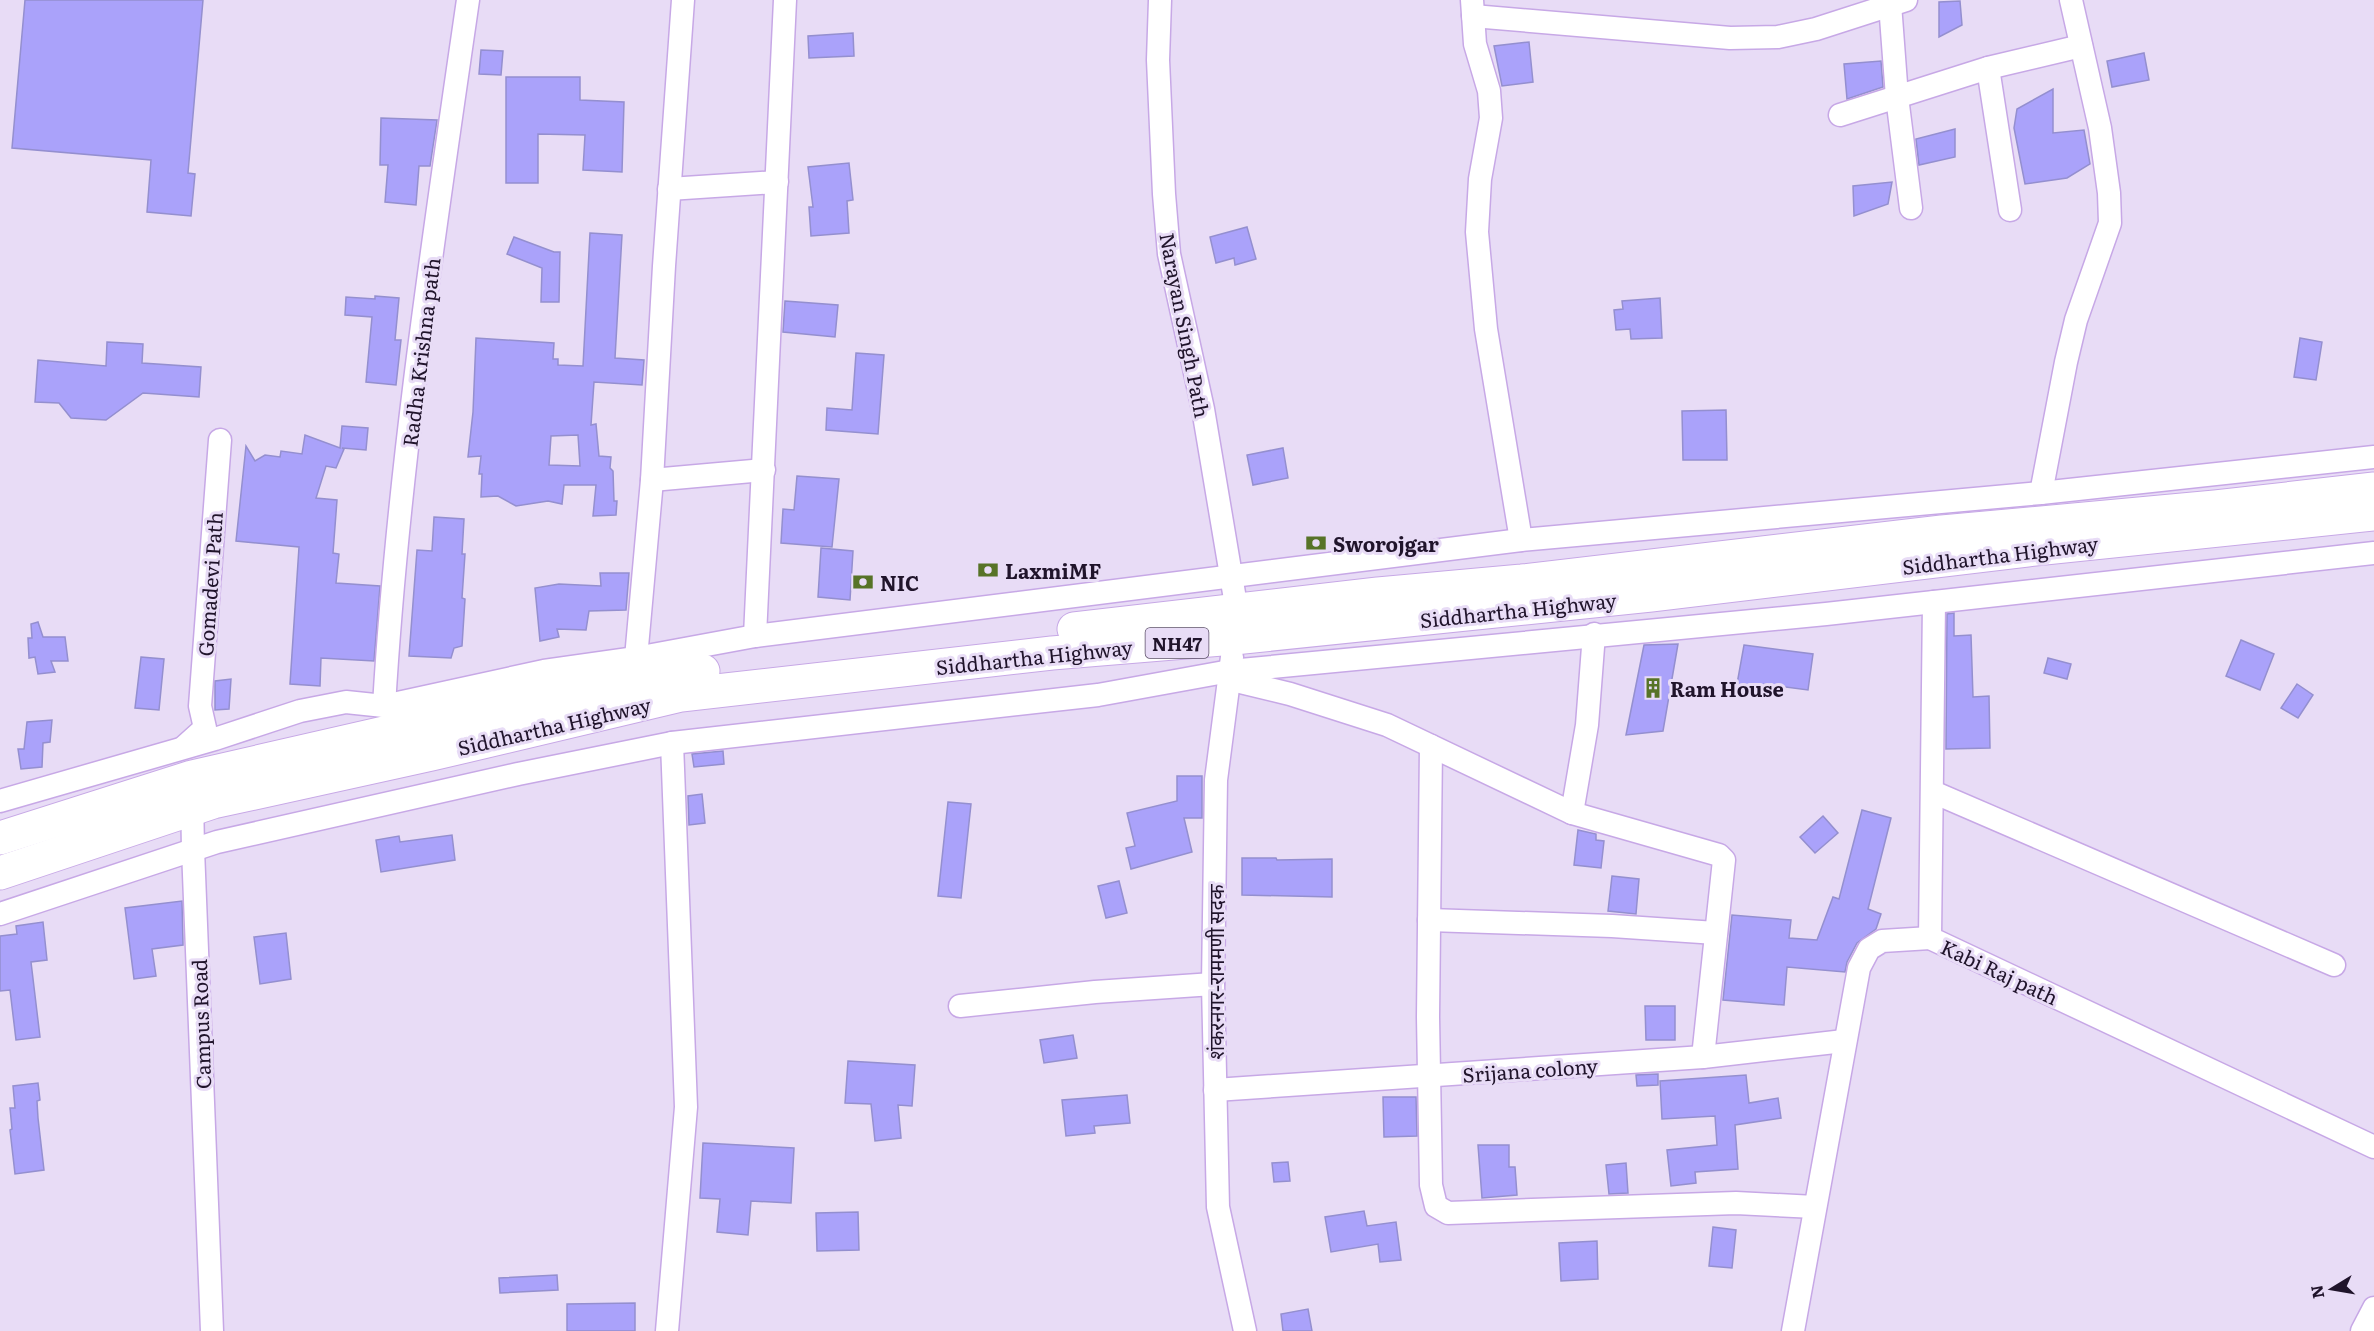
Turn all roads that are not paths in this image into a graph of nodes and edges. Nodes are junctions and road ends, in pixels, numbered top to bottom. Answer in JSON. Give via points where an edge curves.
{"nodes":[{"id":1,"x":468,"y":0,"type":"edge"},
{"id":2,"x":683,"y":0,"type":"edge"},
{"id":3,"x":785,"y":0,"type":"edge"},
{"id":4,"x":1160,"y":0,"type":"edge"},
{"id":5,"x":2072,"y":0,"type":"edge"},
{"id":6,"x":1898,"y":2,"type":"edge"},
{"id":7,"x":1473,"y":8,"type":"edge"},
{"id":8,"x":2081,"y":46,"type":"junction"},
{"id":9,"x":1988,"y":68,"type":"junction"},
{"id":10,"x":1897,"y":97,"type":"junction"},
{"id":11,"x":1840,"y":115,"type":"dead end"},
{"id":12,"x":777,"y":182,"type":"junction"},
{"id":13,"x":669,"y":189,"type":"junction"},
{"id":14,"x":1911,"y":208,"type":"dead end"},
{"id":15,"x":2010,"y":210,"type":"dead end"},
{"id":16,"x":220,"y":440,"type":"dead end"},
{"id":17,"x":2374,"y":457,"type":"edge"},
{"id":18,"x":764,"y":470,"type":"junction"},
{"id":19,"x":652,"y":480,"type":"junction"},
{"id":20,"x":2374,"y":489,"type":"edge"},
{"id":21,"x":2041,"y":493,"type":"junction"},
{"id":22,"x":2374,"y":514,"type":"edge"},
{"id":23,"x":1521,"y":540,"type":"junction"},
{"id":24,"x":2374,"y":553,"type":"edge"},
{"id":25,"x":1232,"y":577,"type":"junction"},
{"id":26,"x":1934,"y":602,"type":"junction"},
{"id":27,"x":1236,"y":624,"type":"junction"},
{"id":28,"x":1594,"y":634,"type":"junction"},
{"id":29,"x":755,"y":636,"type":"junction"},
{"id":30,"x":636,"y":658,"type":"junction"},
{"id":31,"x":1229,"y":675,"type":"junction"},
{"id":32,"x":384,"y":706,"type":"junction"},
{"id":33,"x":672,"y":743,"type":"junction"},
{"id":34,"x":1431,"y":746,"type":"junction"},
{"id":35,"x":189,"y":778,"type":"junction"},
{"id":36,"x":1933,"y":792,"type":"junction"},
{"id":37,"x":0,"y":801,"type":"edge"},
{"id":38,"x":1572,"y":813,"type":"junction"},
{"id":39,"x":0,"y":838,"type":"edge"},
{"id":40,"x":193,"y":849,"type":"junction"},
{"id":41,"x":0,"y":873,"type":"edge"},
{"id":42,"x":0,"y":914,"type":"edge"},
{"id":43,"x":1429,"y":920,"type":"junction"},
{"id":44,"x":1716,"y":933,"type":"junction"},
{"id":45,"x":1930,"y":938,"type":"junction"},
{"id":46,"x":2334,"y":965,"type":"dead end"},
{"id":47,"x":1213,"y":984,"type":"junction"},
{"id":48,"x":960,"y":1006,"type":"dead end"},
{"id":49,"x":1844,"y":1041,"type":"junction"},
{"id":50,"x":1703,"y":1057,"type":"junction"},
{"id":51,"x":1429,"y":1076,"type":"junction"},
{"id":52,"x":1215,"y":1090,"type":"junction"},
{"id":53,"x":2374,"y":1147,"type":"edge"},
{"id":54,"x":1815,"y":1207,"type":"junction"},
{"id":55,"x":2374,"y":1308,"type":"edge"},
{"id":56,"x":212,"y":1331,"type":"edge"},
{"id":57,"x":667,"y":1331,"type":"edge"},
{"id":58,"x":1245,"y":1331,"type":"edge"},
{"id":59,"x":1793,"y":1331,"type":"edge"},
{"id":60,"x":2362,"y":1331,"type":"edge"}],
"edges":[{"from":1,"to":32,"type":"street","name":"Radha Krishna path","via":[[418,357],[391,593]]},
{"from":2,"to":13,"type":"street"},
{"from":3,"to":12,"type":"street"},
{"from":4,"to":25,"type":"street","name":"Narayan Singh Path","via":[[1158,60],[1169,254],[1203,410]]},
{"from":5,"to":8,"type":"street"},
{"from":6,"to":7,"type":"street","via":[[1816,29],[1778,37],[1730,38]]},
{"from":6,"to":10,"type":"street"},
{"from":7,"to":23,"type":"street","via":[[1475,44],[1489,91],[1491,118],[1480,179],[1478,243],[1485,329]]},
{"from":8,"to":9,"type":"street"},
{"from":8,"to":21,"type":"street","via":[[2100,128],[2110,223],[2073,331]]},
{"from":9,"to":10,"type":"street"},
{"from":9,"to":15,"type":"street"},
{"from":10,"to":11,"type":"street"},
{"from":10,"to":14,"type":"street"},
{"from":12,"to":13,"type":"street"},
{"from":12,"to":18,"type":"street"},
{"from":13,"to":19,"type":"street"},
{"from":16,"to":35,"type":"street","name":"Gomadevi Path","via":[[200,706],[205,728]]},
{"from":17,"to":21,"type":"street"},
{"from":18,"to":19,"type":"street"},
{"from":18,"to":29,"type":"street"},
{"from":19,"to":30,"type":"street"},
{"from":20,"to":27,"type":"highway","name":"Siddhartha Highway","number":"NH47","via":[[1942,532],[1521,581]]},
{"from":21,"to":23,"type":"street"},
{"from":22,"to":27,"type":"highway","name":"Siddhartha Highway","number":"NH47","via":[[2027,550],[1651,596]]},
{"from":23,"to":25,"type":"street"},
{"from":24,"to":26,"type":"street"},
{"from":25,"to":27,"type":"street","name":"Narayan Singh Path"},
{"from":25,"to":29,"type":"street"},
{"from":26,"to":28,"type":"street"},
{"from":26,"to":36,"type":"street","name":"Kabi Raj path"},
{"from":27,"to":31,"type":"street","name":"शंकरनगर-राममणी सदक"},
{"from":27,"to":35,"type":"highway","name":"Siddhartha Highway","number":"NH47","via":[[1052,653],[681,695],[213,802]]},
{"from":28,"to":31,"type":"street"},
{"from":28,"to":38,"type":"street","via":[[1587,725]]},
{"from":29,"to":30,"type":"street"},
{"from":30,"to":32,"type":"street","via":[[544,671]]},
{"from":31,"to":33,"type":"street","via":[[1098,695]]},
{"from":31,"to":34,"type":"street","via":[[1342,709]]},
{"from":31,"to":47,"type":"street","name":"शंकरनगर-राममणी सदक","via":[[1216,780]]},
{"from":32,"to":35,"type":"street","via":[[346,702],[312,709]]},
{"from":33,"to":40,"type":"street","via":[[518,774]]},
{"from":33,"to":57,"type":"street","via":[[686,1107]]},
{"from":34,"to":38,"type":"street"},
{"from":34,"to":43,"type":"street"},
{"from":35,"to":37,"type":"street"},
{"from":35,"to":39,"type":"highway","name":"Siddhartha Highway","number":"NH47"},
{"from":35,"to":40,"type":"street","name":"Campus Road"},
{"from":35,"to":41,"type":"highway","name":"Siddhartha Highway","number":"NH47"},
{"from":36,"to":45,"type":"street","name":"Kabi Raj path"},
{"from":36,"to":46,"type":"street"},
{"from":38,"to":44,"type":"street","via":[[1719,855],[1725,864]]},
{"from":40,"to":42,"type":"street"},
{"from":40,"to":56,"type":"street","name":"Campus Road"},
{"from":43,"to":44,"type":"street"},
{"from":43,"to":51,"type":"street"},
{"from":44,"to":50,"type":"street"},
{"from":45,"to":49,"type":"street","via":[[1882,941],[1869,949],[1859,968]]},
{"from":45,"to":53,"type":"street","name":"Kabi Raj path"},
{"from":47,"to":48,"type":"street"},
{"from":47,"to":52,"type":"street","name":"शंकरनगर-राममणी सदक"},
{"from":49,"to":50,"type":"street","name":"Srijana colony"},
{"from":49,"to":54,"type":"street"},
{"from":50,"to":51,"type":"street","name":"Srijana colony"},
{"from":51,"to":52,"type":"street","name":"Srijana colony"},
{"from":51,"to":54,"type":"street","via":[[1431,1185],[1436,1206],[1448,1213],[1736,1203]]},
{"from":52,"to":58,"type":"street","name":"शंकरनगर-राममणी सदक","via":[[1218,1207]]},
{"from":54,"to":59,"type":"street"},
{"from":55,"to":60,"type":"street"}]}
